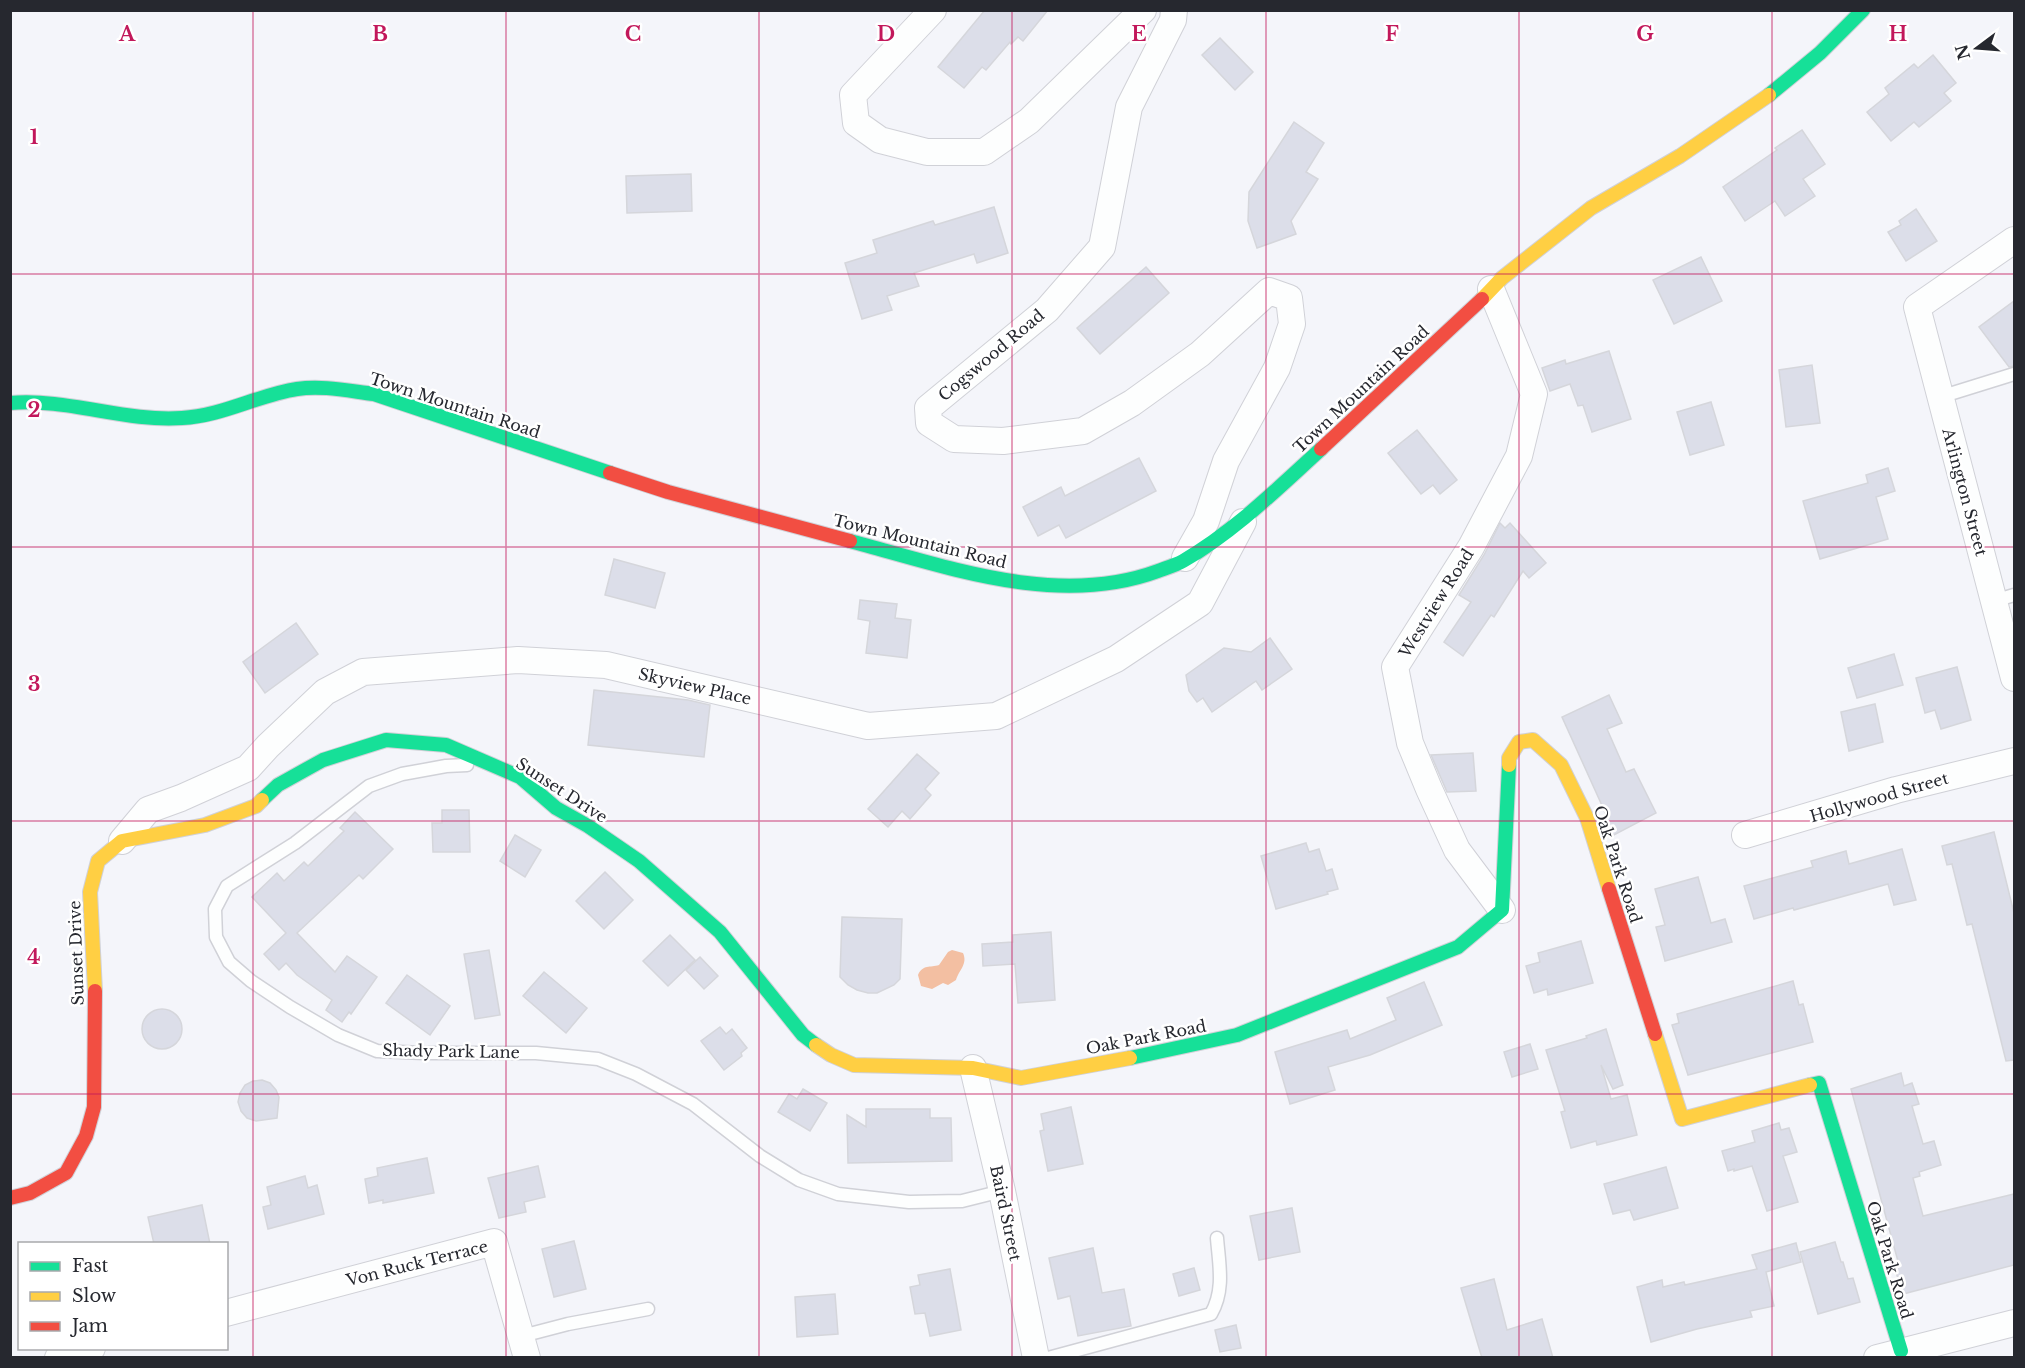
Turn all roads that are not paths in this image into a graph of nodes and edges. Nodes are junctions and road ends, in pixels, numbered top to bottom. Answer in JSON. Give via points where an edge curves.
{"nodes":[{"id":1,"x":933,"y":10,"type":"edge"},
{"id":2,"x":1143,"y":10,"type":"edge"},
{"id":3,"x":1174,"y":10,"type":"edge"},
{"id":4,"x":1863,"y":10,"type":"edge"},
{"id":5,"x":2014,"y":240,"type":"edge"},
{"id":6,"x":1491,"y":290,"type":"junction"},
{"id":7,"x":2014,"y":374,"type":"edge"},
{"id":8,"x":1940,"y":397,"type":"junction"},
{"id":9,"x":10,"y":403,"type":"edge"},
{"id":10,"x":1245,"y":519,"type":"junction"},
{"id":11,"x":1183,"y":561,"type":"junction"},
{"id":12,"x":2004,"y":598,"type":"edge"},
{"id":13,"x":2014,"y":678,"type":"edge"},
{"id":14,"x":2014,"y":761,"type":"edge"},
{"id":15,"x":488,"y":764,"type":"junction"},
{"id":16,"x":1745,"y":835,"type":"dead end"},
{"id":17,"x":122,"y":841,"type":"junction"},
{"id":18,"x":1502,"y":910,"type":"junction"},
{"id":19,"x":973,"y":1068,"type":"junction"},
{"id":20,"x":1002,"y":1191,"type":"junction"},
{"id":21,"x":10,"y":1198,"type":"edge"},
{"id":22,"x":1217,"y":1238,"type":"dead end"},
{"id":23,"x":648,"y":1309,"type":"dead end"},
{"id":24,"x":228,"y":1312,"type":"edge"},
{"id":25,"x":2014,"y":1323,"type":"edge"},
{"id":26,"x":525,"y":1347,"type":"edge"},
{"id":27,"x":85,"y":1350,"type":"edge"},
{"id":28,"x":1894,"y":1355,"type":"edge"},
{"id":29,"x":58,"y":1358,"type":"edge"},
{"id":30,"x":1036,"y":1358,"type":"edge"},
{"id":31,"x":1048,"y":1358,"type":"edge"}],
"edges":[{"from":1,"to":2,"type":"street","via":[[853,95],[856,123],[861,128],[880,140],[927,152],[984,152],[1029,121]]},
{"from":3,"to":11,"type":"street","name":"Cogswood Road","via":[[1173,20],[1129,107],[1102,247],[1047,310],[928,408],[929,423],[954,439],[1003,441],[1083,431],[1132,403],[1200,354],[1269,291],[1289,298],[1292,324],[1277,368],[1226,461],[1206,521]]},
{"from":4,"to":6,"type":"street","name":"Town Mountain Road","via":[[1820,53],[1755,106],[1591,208]]},
{"from":5,"to":8,"type":"street","name":"Arlington Street","via":[[1917,307]]},
{"from":6,"to":10,"type":"street","name":"Town Mountain Road"},
{"from":6,"to":18,"type":"street","name":"Westview Road","via":[[1534,394],[1519,456],[1471,548],[1395,667],[1410,743],[1429,789],[1457,850]]},
{"from":7,"to":8,"type":"lane"},
{"from":8,"to":12,"type":"street","name":"Arlington Street"},
{"from":9,"to":11,"type":"street","name":"Town Mountain Road","via":[[27,400],[123,416],[191,417],[299,389],[334,388],[374,394],[668,492],[986,577],[1092,585],[1133,580]]},
{"from":10,"to":11,"type":"street","name":"Town Mountain Road"},
{"from":10,"to":17,"type":"street","name":"Skyview Place","via":[[1200,603],[1116,659],[996,716],[868,726],[606,665],[518,660],[363,672],[326,692],[248,768],[148,810]]},
{"from":12,"to":13,"type":"street","name":"Arlington Street"},
{"from":14,"to":16,"type":"street","name":"Hollywood Street","via":[[1896,790]]},
{"from":15,"to":17,"type":"street","name":"Sunset Drive","via":[[446,745],[386,740],[323,760],[278,785],[256,806],[205,825]]},
{"from":15,"to":19,"type":"street","name":"Sunset Drive","via":[[520,777],[556,808],[639,861],[720,932],[803,1035],[831,1055],[854,1065]]},
{"from":15,"to":20,"type":"lane","name":"Shady Park Lane","via":[[402,774],[369,786],[295,843],[227,886],[215,909],[216,937],[230,962],[251,981],[309,1018],[377,1051],[536,1053],[598,1059],[693,1104],[759,1156],[800,1180],[838,1194],[909,1202],[962,1201]]},
{"from":17,"to":21,"type":"street","name":"Sunset Drive","via":[[98,861],[90,892],[95,998],[94,1107],[86,1136],[66,1173],[30,1193]]},
{"from":18,"to":19,"type":"street","name":"Oak Park Road","via":[[1458,947],[1237,1035],[1021,1078]]},
{"from":18,"to":28,"type":"street","name":"Oak Park Road","via":[[1509,758],[1519,742],[1533,740],[1561,765],[1587,818],[1682,1119],[1819,1083]]},
{"from":19,"to":20,"type":"street","name":"Baird Street"},
{"from":20,"to":30,"type":"street","name":"Baird Street"},
{"from":22,"to":31,"type":"lane","via":[[1221,1279],[1211,1314]]},
{"from":23,"to":26,"type":"lane","via":[[568,1324]]},
{"from":24,"to":26,"type":"street","name":"Von Ruck Terrace","via":[[494,1242]]},
{"from":25,"to":28,"type":"street"},
{"from":27,"to":29,"type":"street"}]}
